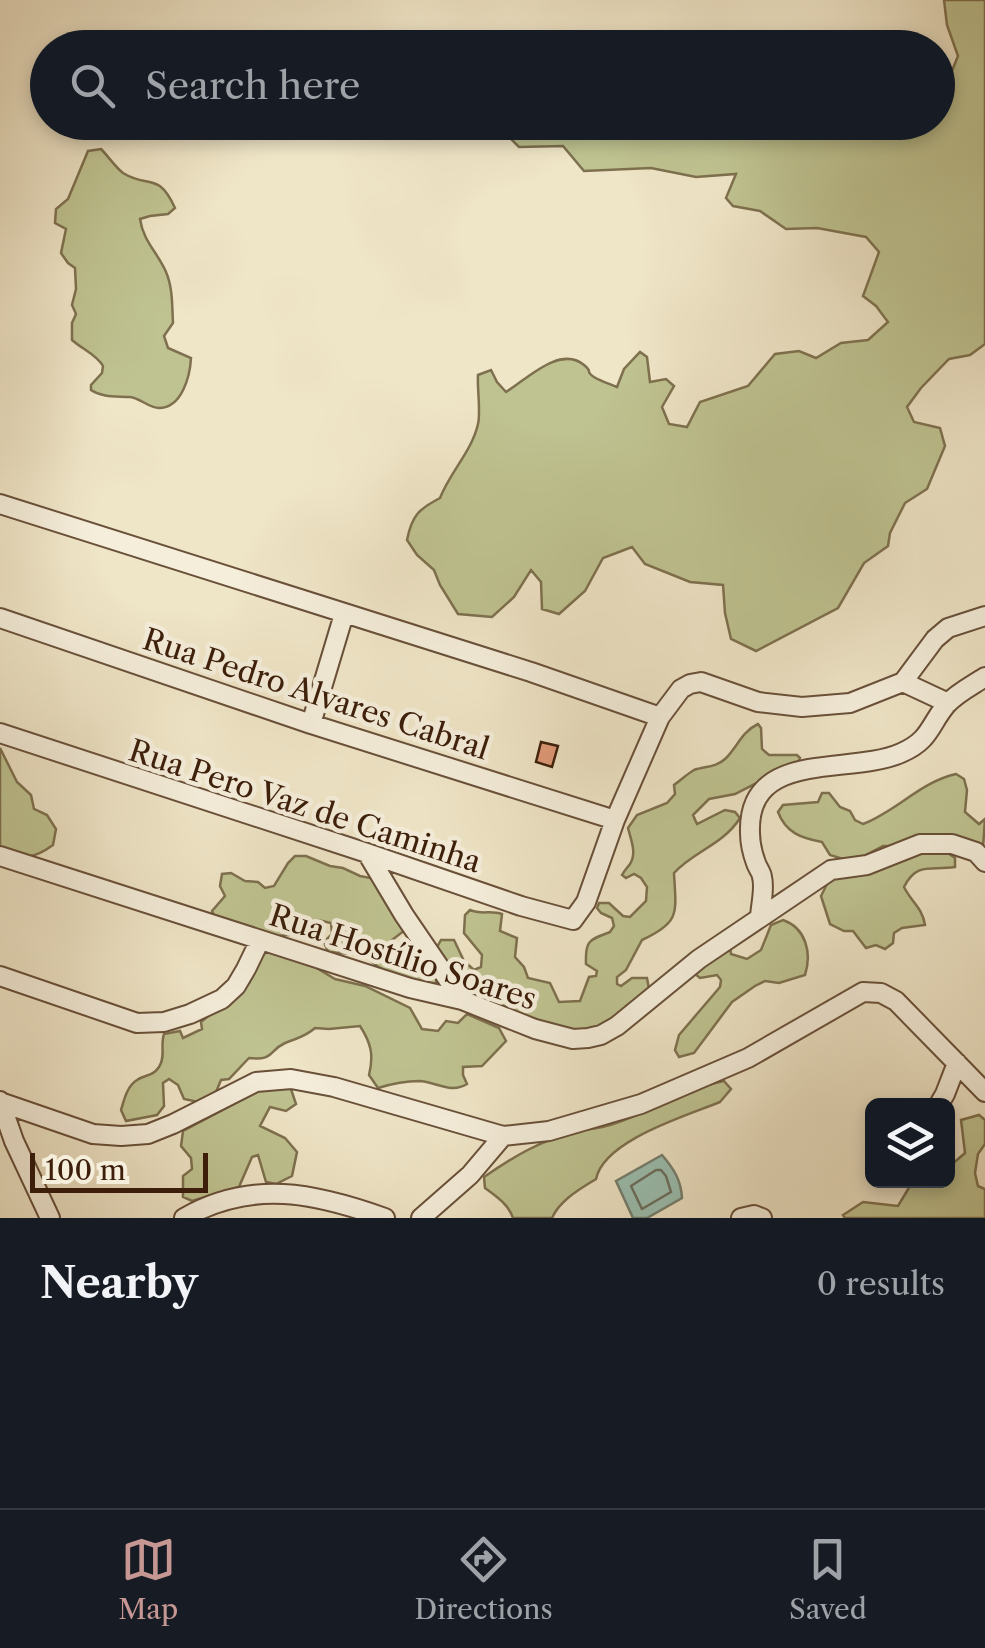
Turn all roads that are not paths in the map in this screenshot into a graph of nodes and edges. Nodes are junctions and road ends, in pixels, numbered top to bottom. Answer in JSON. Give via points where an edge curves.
{"nodes":[{"id":1,"x":0,"y":504,"type":"edge"},
{"id":2,"x":344,"y":614,"type":"junction"},
{"id":3,"x":985,"y":616,"type":"edge"},
{"id":4,"x":0,"y":618,"type":"edge"},
{"id":5,"x":985,"y":677,"type":"edge"},
{"id":6,"x":903,"y":682,"type":"junction"},
{"id":7,"x":948,"y":702,"type":"junction"},
{"id":8,"x":660,"y":717,"type":"junction"},
{"id":9,"x":311,"y":724,"type":"junction"},
{"id":10,"x":0,"y":734,"type":"edge"},
{"id":11,"x":614,"y":820,"type":"junction"},
{"id":12,"x":368,"y":853,"type":"junction"},
{"id":13,"x":0,"y":856,"type":"edge"},
{"id":14,"x":985,"y":862,"type":"edge"},
{"id":15,"x":760,"y":916,"type":"junction"},
{"id":16,"x":260,"y":940,"type":"junction"},
{"id":17,"x":0,"y":976,"type":"edge"},
{"id":18,"x":462,"y":1000,"type":"junction"},
{"id":19,"x":956,"y":1063,"type":"junction"},
{"id":20,"x":985,"y":1092,"type":"edge"},
{"id":21,"x":943,"y":1098,"type":"edge"},
{"id":22,"x":0,"y":1102,"type":"edge"},
{"id":23,"x":504,"y":1136,"type":"junction"},
{"id":24,"x":50,"y":1218,"type":"edge"},
{"id":25,"x":184,"y":1218,"type":"edge"},
{"id":26,"x":384,"y":1218,"type":"edge"},
{"id":27,"x":420,"y":1218,"type":"edge"},
{"id":28,"x":741,"y":1218,"type":"edge"},
{"id":29,"x":762,"y":1218,"type":"edge"}],
"edges":[{"from":1,"to":2,"type":"street"},
{"from":2,"to":8,"type":"street"},
{"from":2,"to":9,"type":"street"},
{"from":3,"to":6,"type":"street","via":[[948,628]]},
{"from":4,"to":9,"type":"street","name":"Rua Pedro Alvares Cabral"},
{"from":5,"to":7,"type":"street"},
{"from":6,"to":7,"type":"street"},
{"from":6,"to":8,"type":"street","via":[[850,703],[802,707],[758,702],[701,682],[680,690]]},
{"from":7,"to":15,"type":"street","via":[[926,738],[904,752],[796,770],[757,795],[750,833],[762,876]]},
{"from":8,"to":11,"type":"street"},
{"from":9,"to":11,"type":"street","name":"Rua Pedro Alvares Cabral"},
{"from":10,"to":12,"type":"street","name":"Rua Pero Vaz de Caminha"},
{"from":11,"to":12,"type":"street","name":"Rua Pero Vaz de Caminha","via":[[586,902],[573,920]]},
{"from":12,"to":18,"type":"street"},
{"from":13,"to":16,"type":"street","name":"Rua Hostílio Soares"},
{"from":14,"to":15,"type":"street","name":"Rua Hostílio Soares","via":[[952,844],[920,844],[867,865],[831,870]]},
{"from":15,"to":18,"type":"street","name":"Rua Hostílio Soares","via":[[601,1035],[573,1039]]},
{"from":16,"to":17,"type":"street","via":[[222,999],[164,1022],[137,1023]]},
{"from":16,"to":18,"type":"street","name":"Rua Hostílio Soares"},
{"from":19,"to":20,"type":"street"},
{"from":19,"to":21,"type":"street"},
{"from":19,"to":23,"type":"street","via":[[896,1001],[863,992],[748,1058],[641,1104],[549,1131]]},
{"from":22,"to":23,"type":"street","via":[[94,1134],[148,1134],[256,1082],[292,1079]]},
{"from":22,"to":24,"type":"street"},
{"from":23,"to":27,"type":"street"},
{"from":25,"to":26,"type":"street","via":[[224,1199],[293,1193]]},
{"from":28,"to":29,"type":"street"}]}
